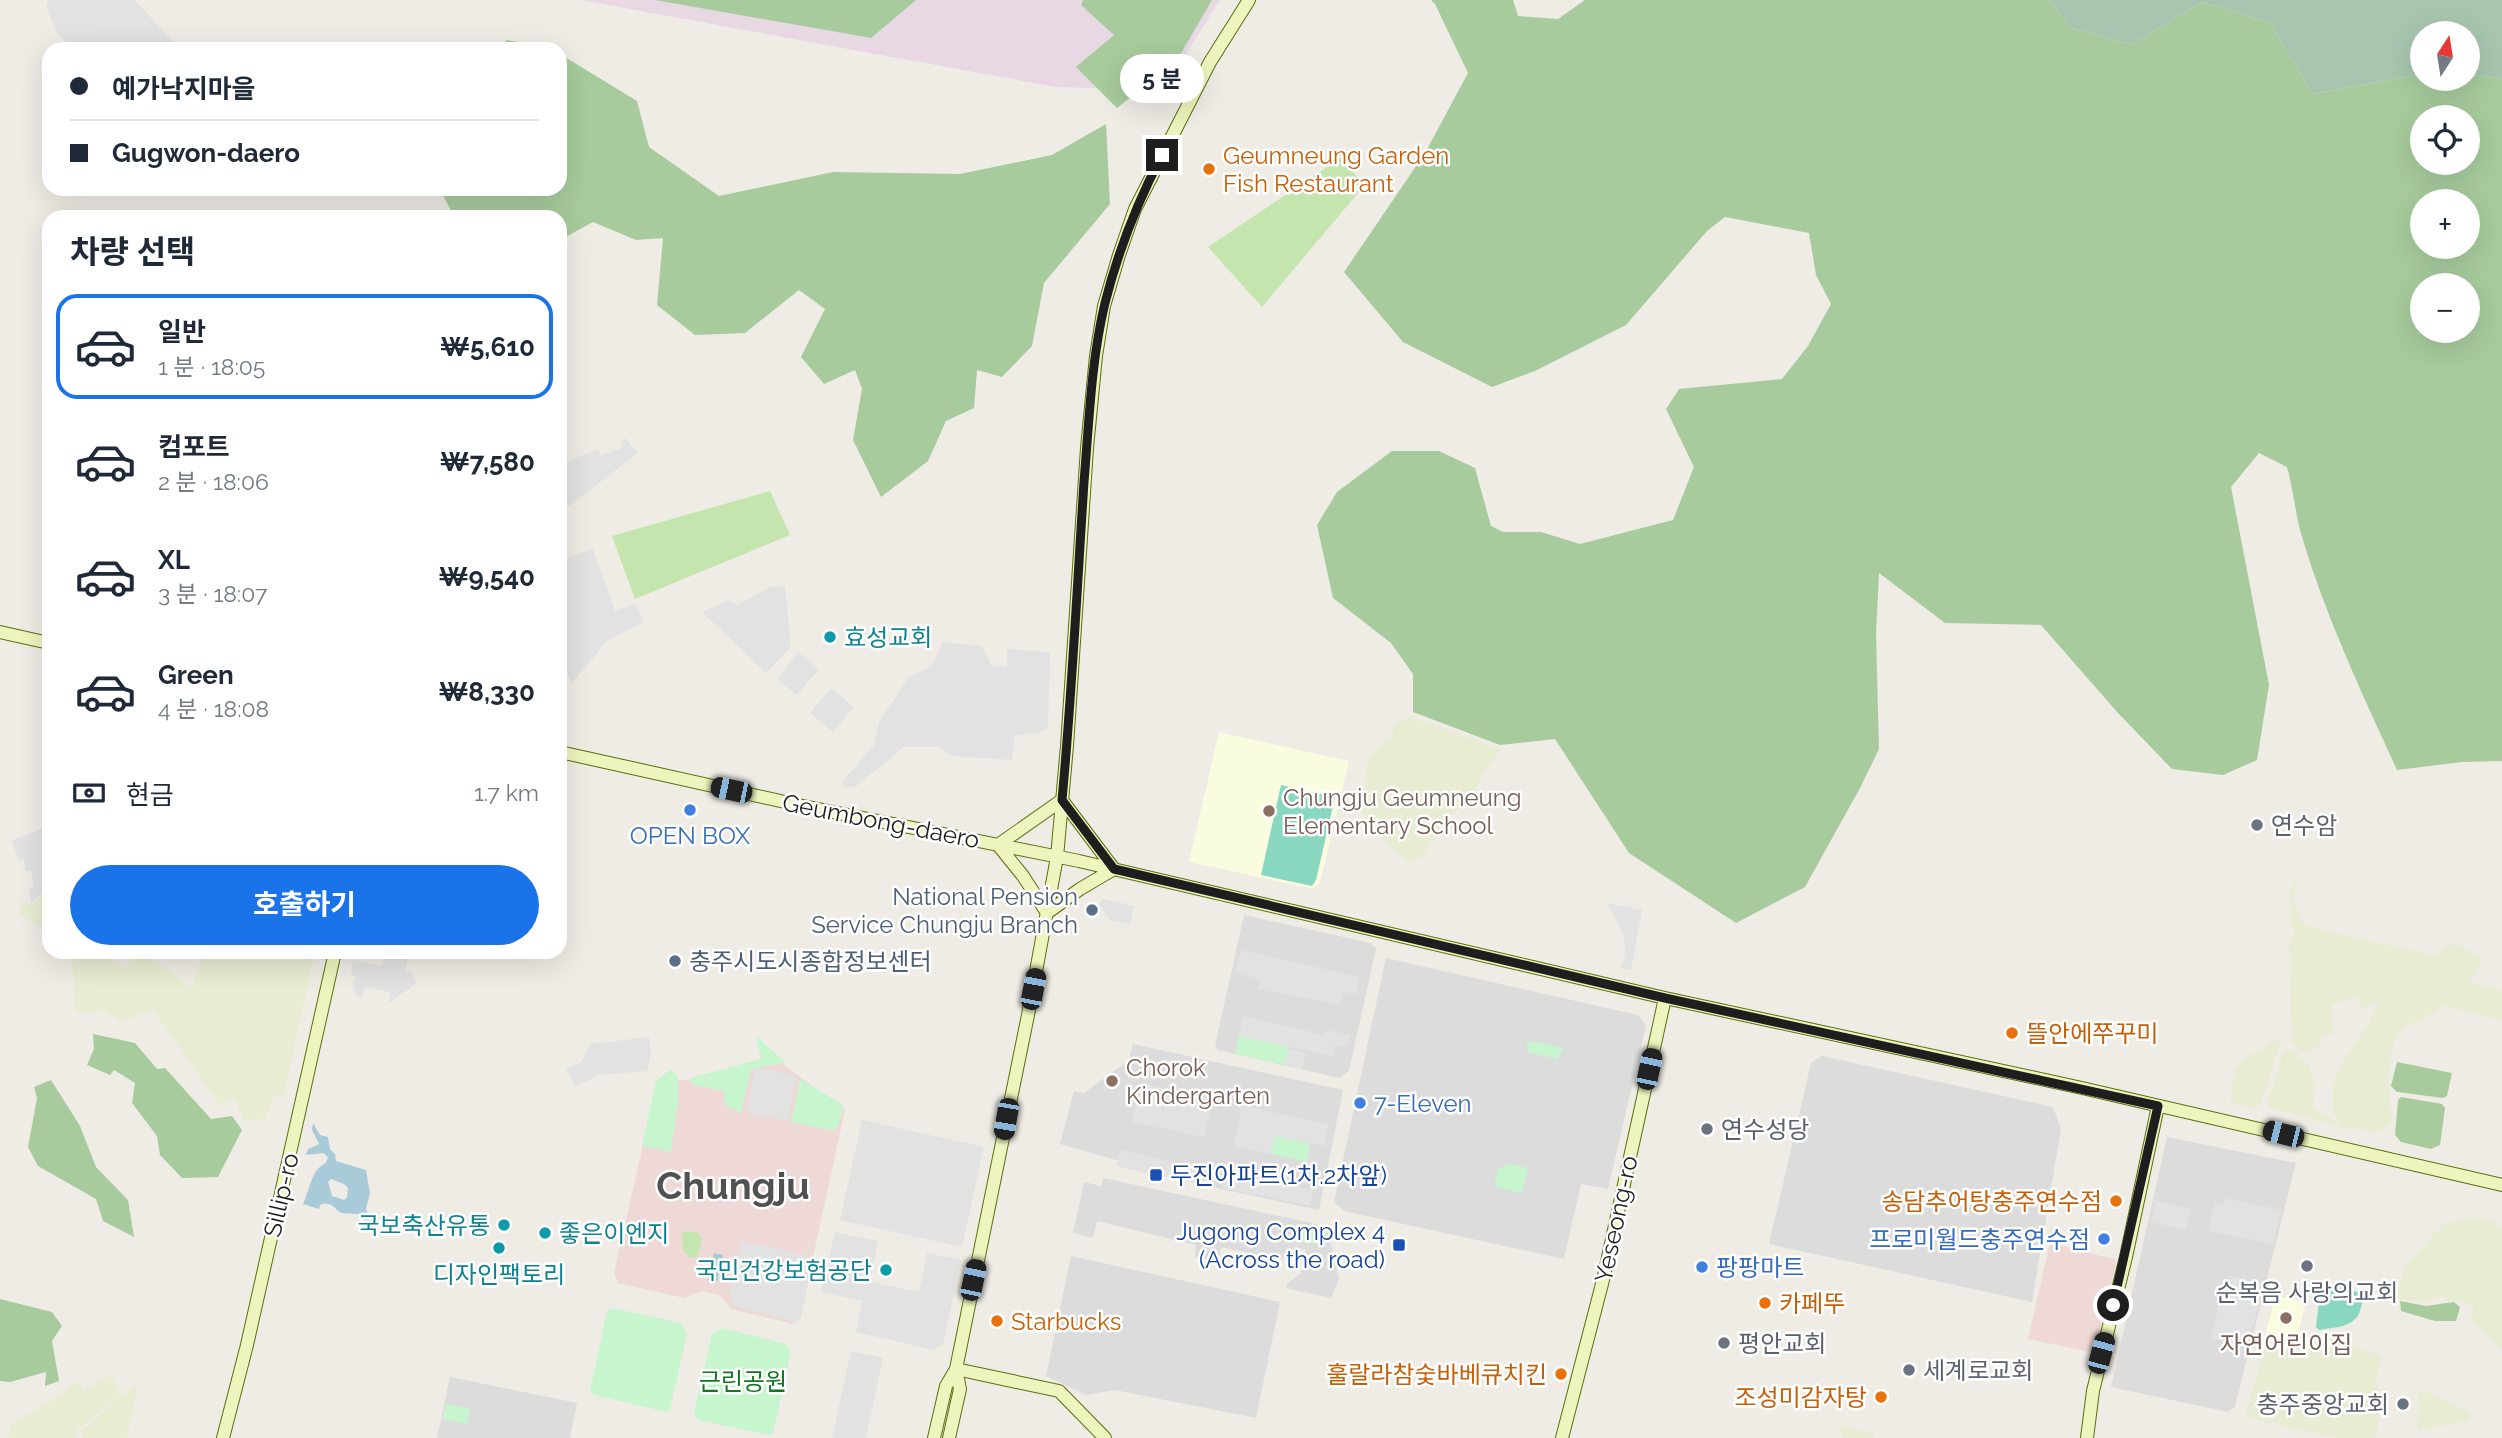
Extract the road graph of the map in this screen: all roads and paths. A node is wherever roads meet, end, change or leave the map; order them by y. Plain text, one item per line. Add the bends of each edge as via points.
1 (1248, 0) edge
2 (0, 632) edge
3 (42, 641) edge
4 (567, 754) edge
5 (1062, 800) junction
6 (998, 845) junction
7 (1057, 857) junction
8 (1114, 869) junction
9 (1047, 913) junction
10 (333, 959) edge
11 (1665, 998) junction
12 (2158, 1106) junction
13 (2502, 1185) edge
14 (956, 1369) junction
15 (223, 1438) edge
16 (934, 1438) edge
17 (949, 1438) edge
18 (1105, 1438) edge
19 (1562, 1438) edge
20 (2087, 1438) edge

1 - 5 street via 1210,62 1135,209 1104,306 1087,448
2 - 3 street
4 - 6 street, Geumbong-daero
5 - 6 street
5 - 7 street
5 - 8 street
6 - 7 street, Geumbong-daero
6 - 9 street
7 - 8 street, Geumbong-daero
7 - 9 street
8 - 9 street
8 - 11 street
9 - 14 street
10 - 15 street, Sillip-ro
11 - 12 street
11 - 19 street, Yeseong-ro via 1603,1280
12 - 13 street
12 - 20 street via 2092,1391
14 - 16 street via 946,1386
14 - 17 street via 960,1389
14 - 18 street via 1059,1391

